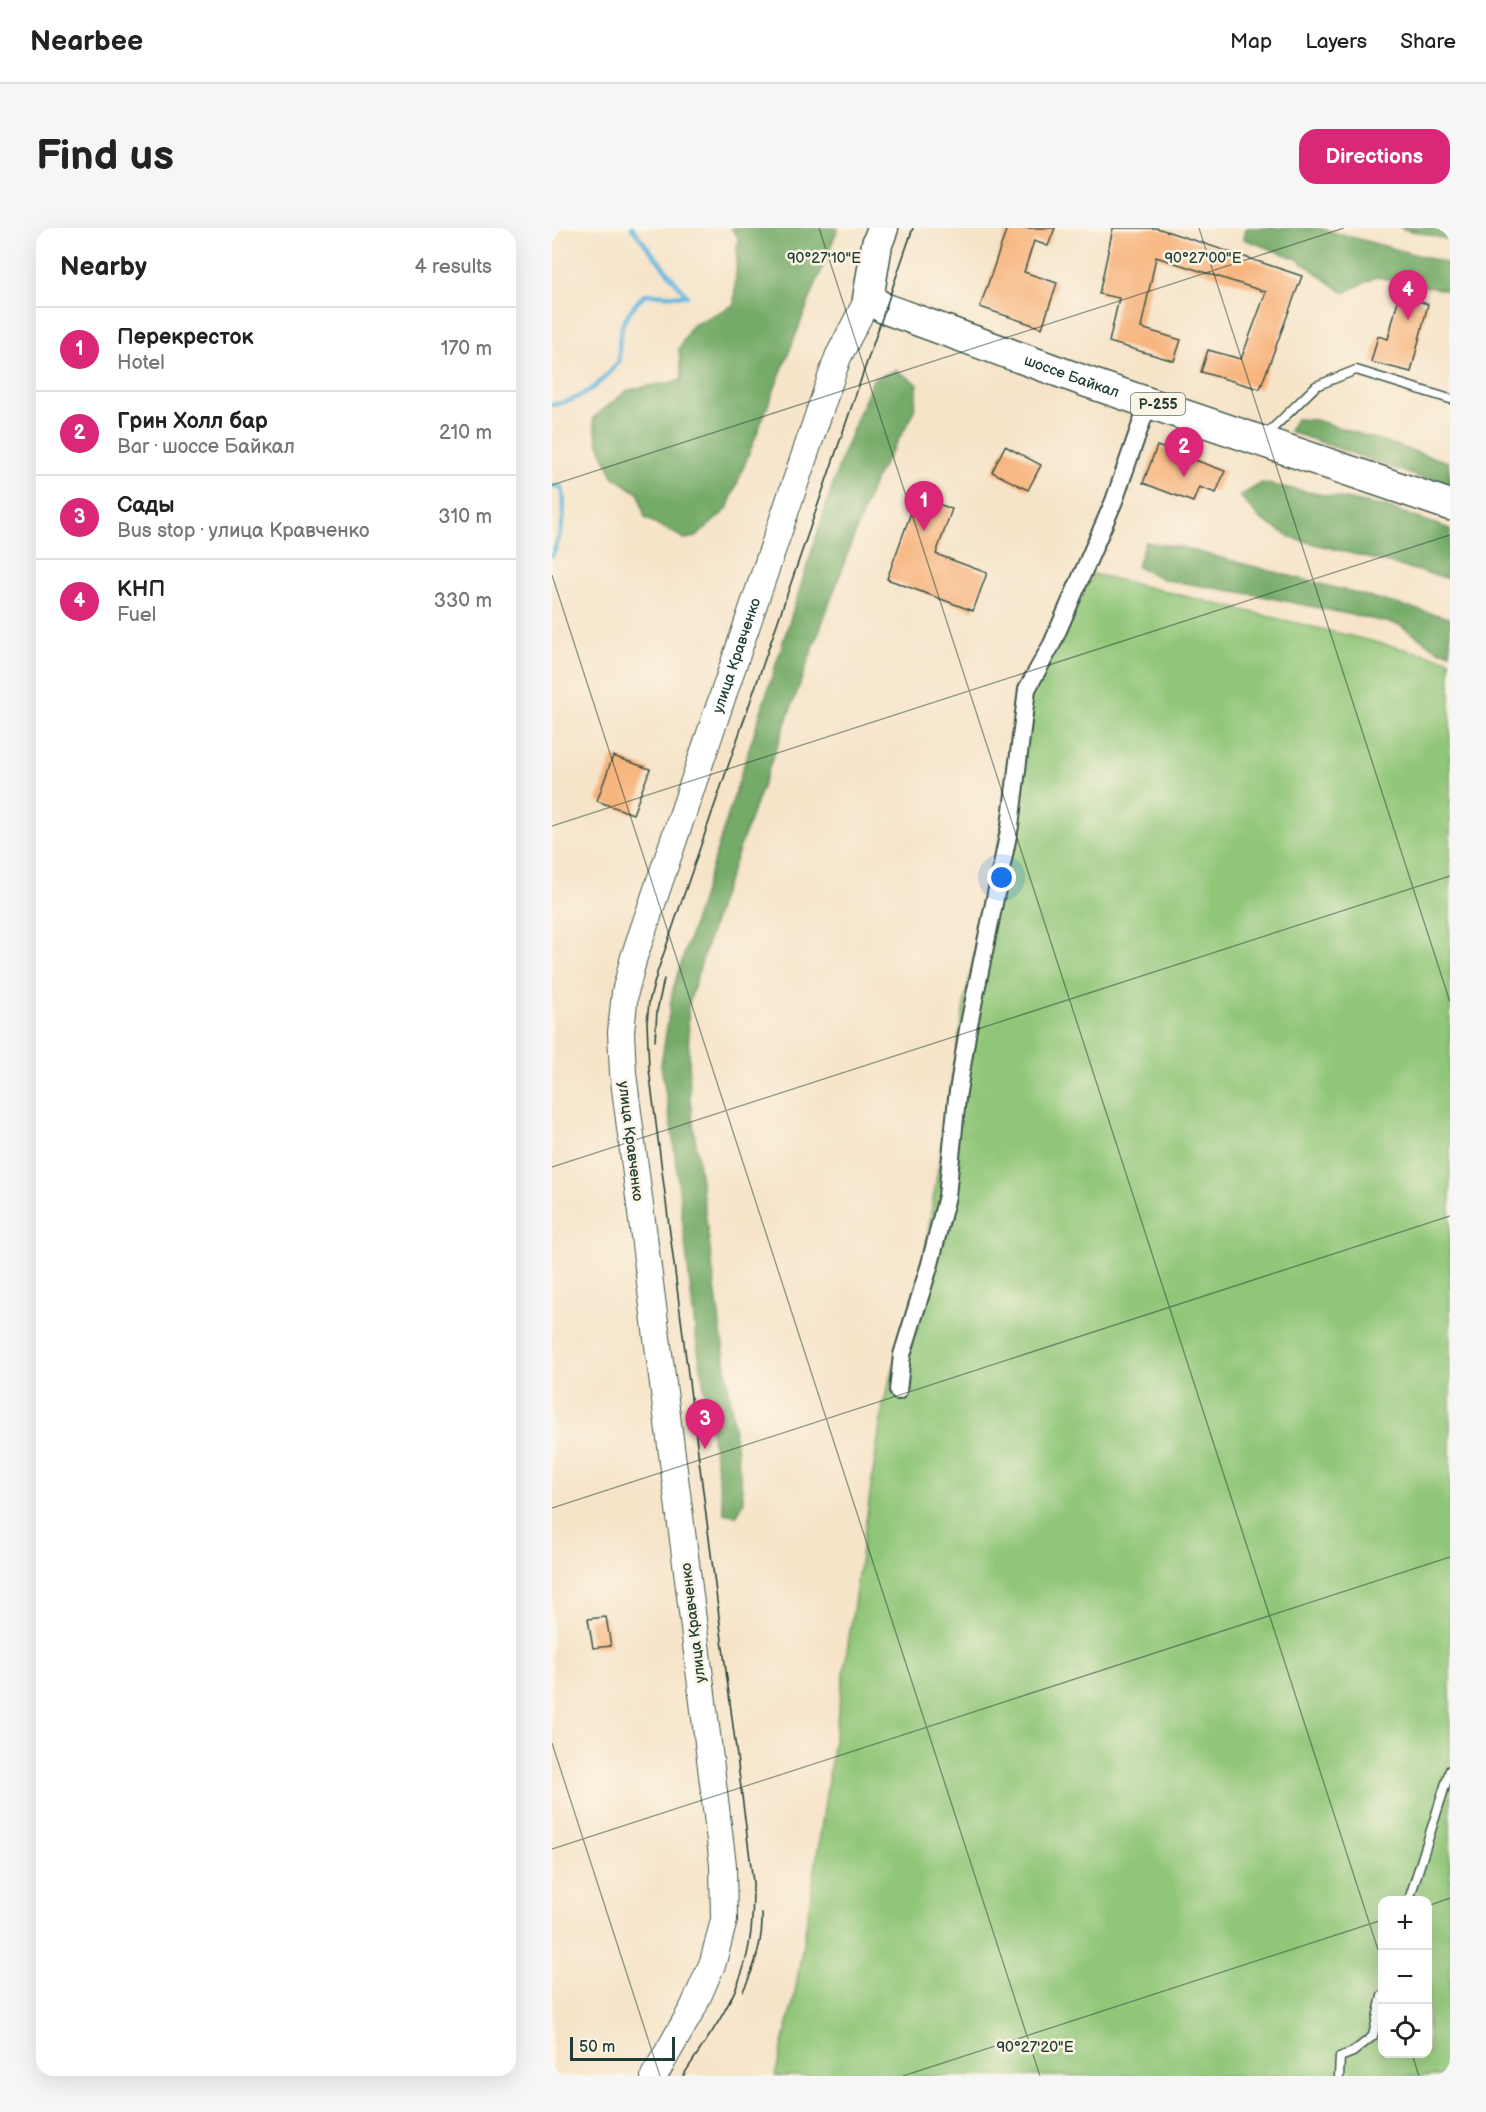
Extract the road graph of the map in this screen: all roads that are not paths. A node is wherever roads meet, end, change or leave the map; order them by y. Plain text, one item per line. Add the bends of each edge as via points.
1 (883, 228) edge
2 (868, 299) junction
3 (1450, 399) edge
4 (1149, 401) junction
5 (1262, 440) junction
6 (1450, 505) edge
7 (898, 1392) dead end
8 (1450, 1770) edge
9 (1410, 1896) edge
10 (1381, 2004) edge
11 (654, 2076) edge
12 (1339, 2076) edge

1 - 2 highway, улица Кравченко
2 - 4 highway, шоссе Байкал / Р-255 via 902,315
2 - 11 main road, улица Кравченко via 838,357 625,992 621,1032 623,1073 722,1854 724,1920 713,1962 693,2007
3 - 5 lane via 1356,370 1316,386
4 - 5 highway, шоссе Байкал / Р-255
4 - 7 street via 1114,501 1052,644 1027,689 1010,826 957,1098 947,1196 902,1355
5 - 6 highway, шоссе Байкал / Р-255
8 - 9 lane
10 - 12 lane via 1373,2036 1340,2057

